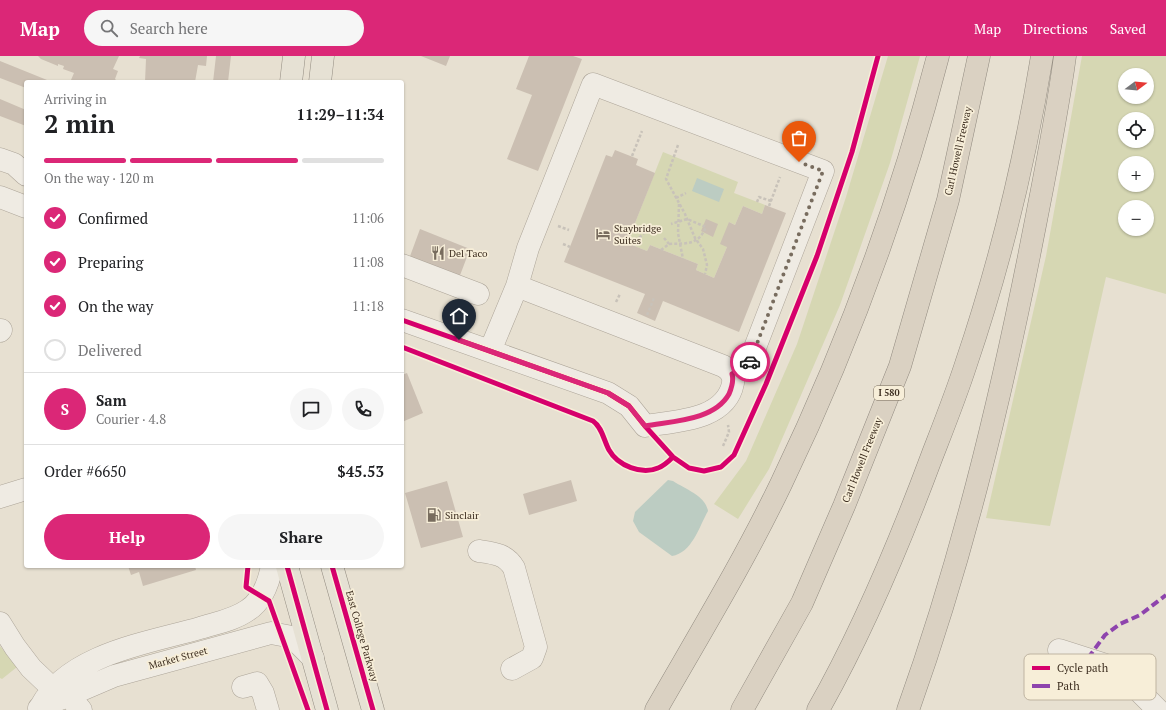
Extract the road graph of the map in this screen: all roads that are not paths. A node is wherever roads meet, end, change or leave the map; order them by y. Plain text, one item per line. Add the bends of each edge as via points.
1 (294, 56) edge
2 (323, 56) edge
3 (938, 56) edge
4 (979, 56) edge
5 (1042, 56) edge
6 (1065, 56) edge
7 (291, 80) edge
8 (320, 80) edge
9 (0, 197) edge
10 (24, 206) edge
11 (404, 266) edge
12 (517, 286) junction
13 (478, 294) dead end
14 (404, 321) edge
15 (490, 351) junction
16 (732, 374) junction
17 (24, 490) edge
18 (0, 497) edge
19 (478, 551) dead end
20 (271, 568) edge
21 (288, 568) edge
22 (333, 568) edge
23 (0, 623) edge
24 (1059, 650) dead end
25 (1073, 654) edge
26 (313, 658) junction
27 (512, 669) dead end
28 (243, 687) dead end
29 (67, 698) edge
30 (1148, 700) edge
31 (38, 709) edge
32 (268, 710) edge
33 (327, 710) edge
34 (373, 710) edge
35 (656, 710) edge
36 (742, 710) edge
37 (818, 710) edge
38 (908, 710) edge
39 (1158, 710) edge

1 - 7 main road
2 - 8 main road
3 - 35 highway via 881,244 827,384 766,514
4 - 36 highway, Carl Howell Freeway / I 580 via 948,200 900,366 802,603
5 - 37 highway via 1010,215 966,364 907,523 862,623
6 - 38 highway via 1057,111 1016,319 984,458 959,554
9 - 10 street
11 - 13 street
12 - 15 street
12 - 16 street via 723,366
12 - 16 street via 528,248 593,84 823,171 751,358 746,366
14 - 15 street
15 - 16 street via 608,393 629,406 645,426 711,412 727,397 733,383
17 - 18 street
19 - 27 street via 499,555 509,560 523,598 536,647 532,658
20 - 29 street, Market Street via 262,596 249,610 226,621 90,662 66,676
21 - 26 main road
22 - 34 main road, East College Parkway
23 - 29 street via 24,660
24 - 25 street
26 - 29 street, Market Street via 292,637 271,632 114,676
26 - 33 main road
28 - 32 street via 256,683 264,693
29 - 31 street, Market Street
30 - 39 street

